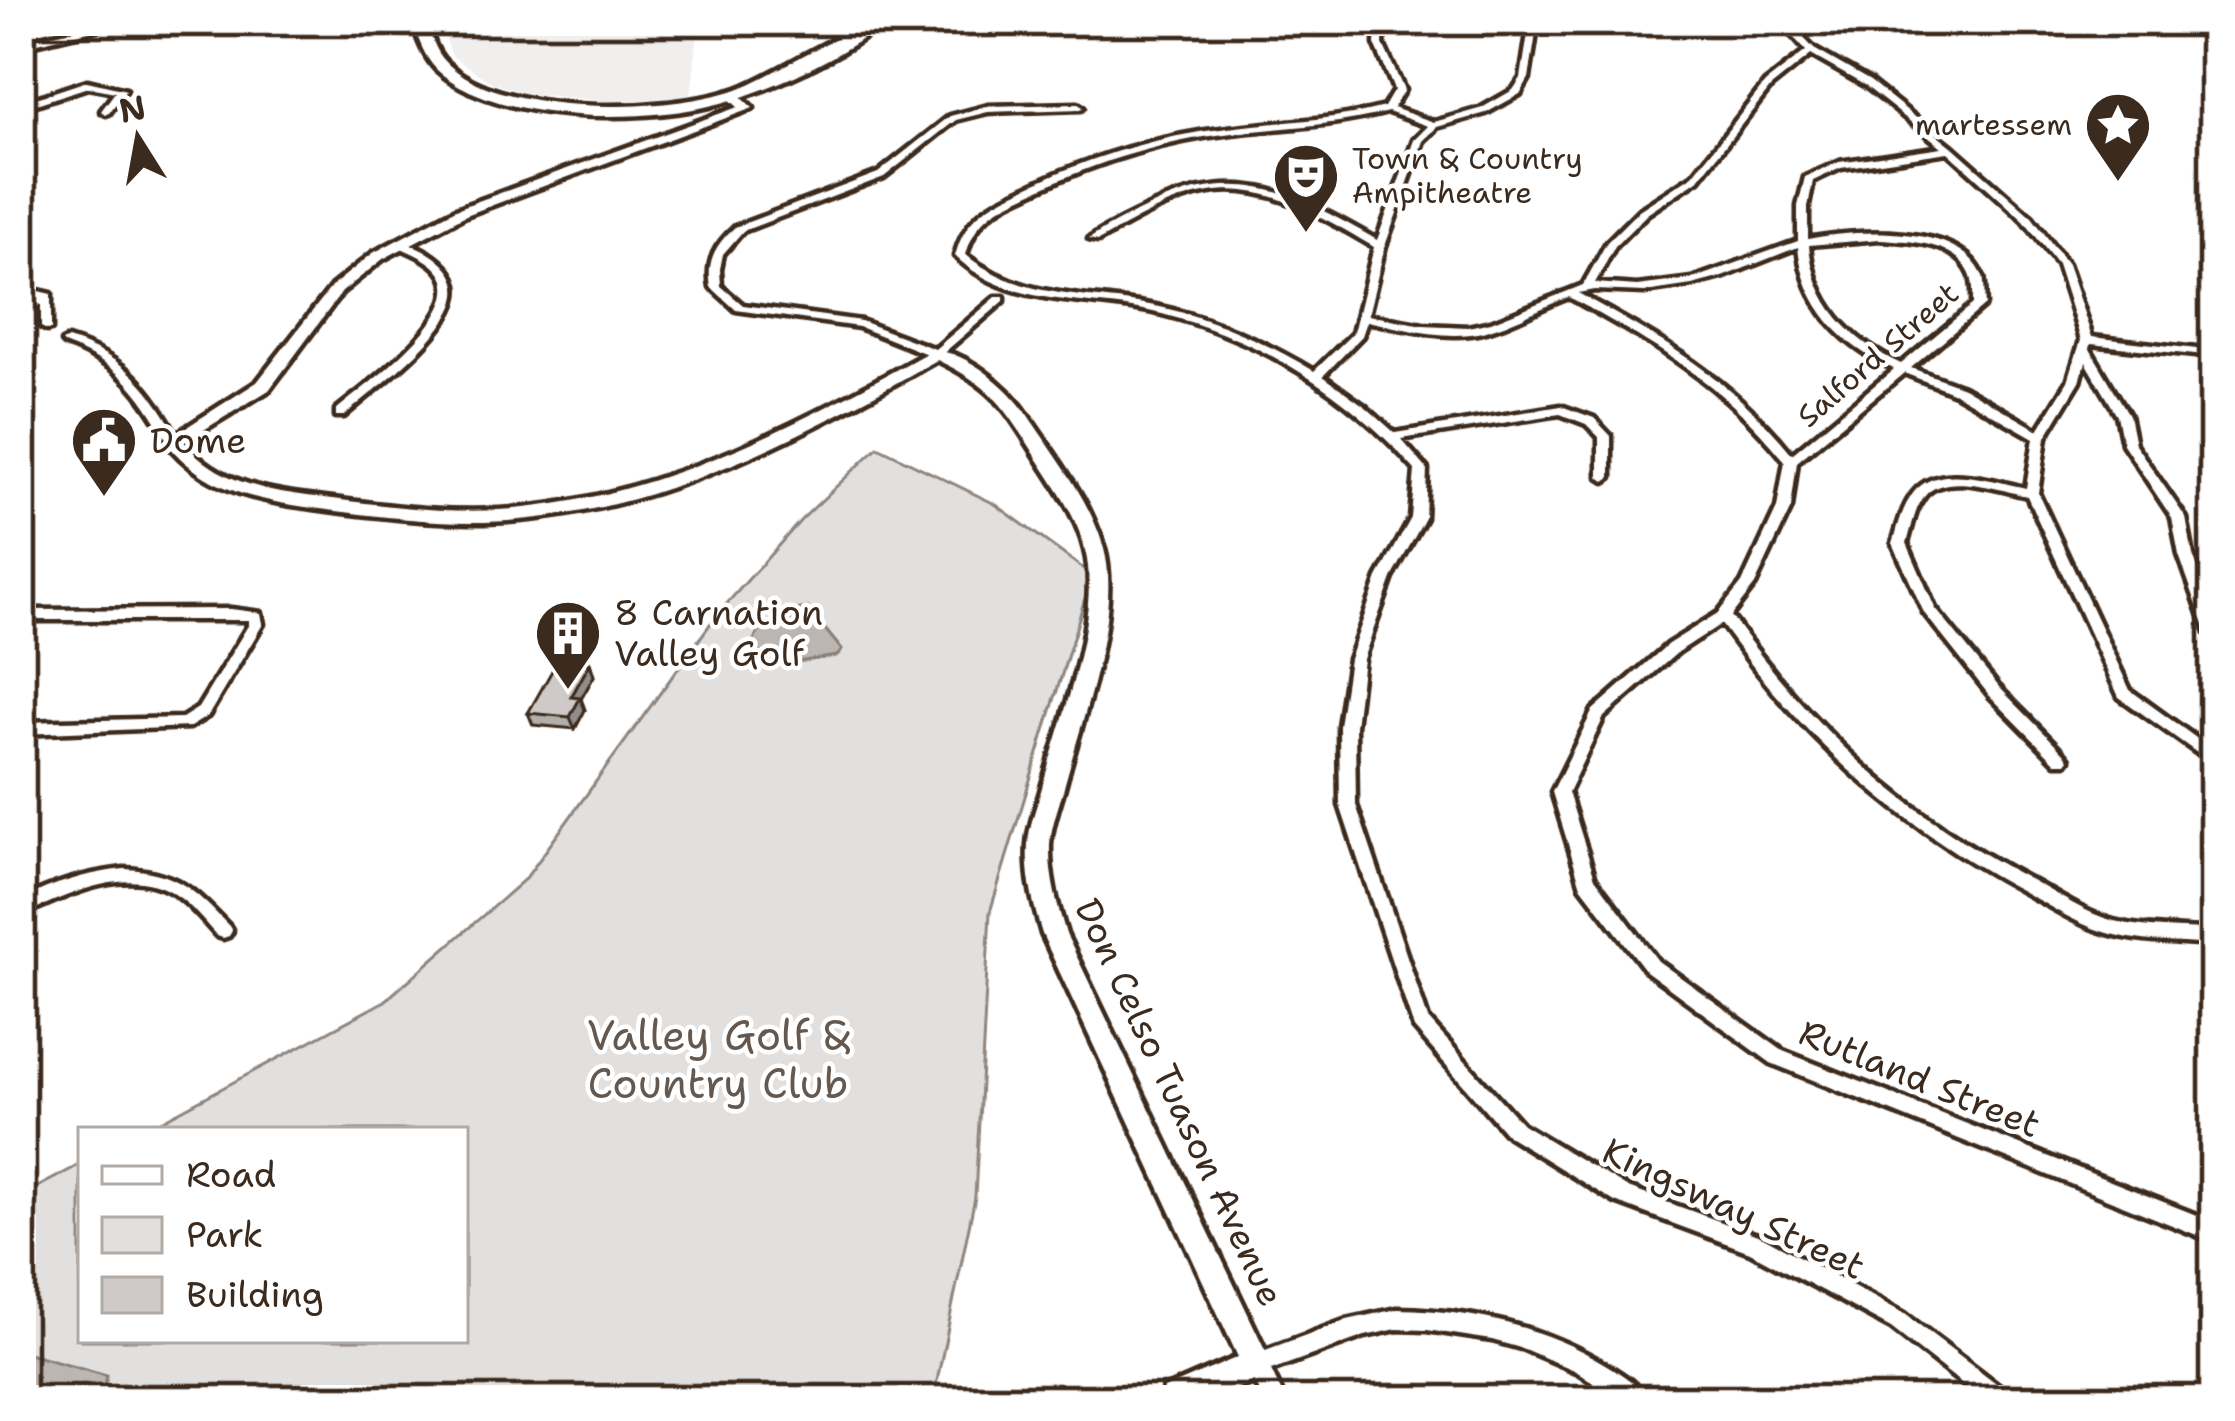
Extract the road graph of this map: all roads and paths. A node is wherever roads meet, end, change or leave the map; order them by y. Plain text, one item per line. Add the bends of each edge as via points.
1 (127, 21) edge
2 (419, 21) edge
3 (879, 21) edge
4 (1390, 21) edge
5 (1534, 21) edge
6 (1783, 21) edge
7 (21, 44) edge
8 (1811, 51) junction
9 (732, 95) junction
10 (21, 106) edge
11 (1078, 106) dead end
12 (1388, 109) junction
13 (106, 111) dead end
14 (1434, 125) junction
15 (1950, 149) junction
16 (1094, 239) dead end
17 (399, 243) junction
18 (1801, 244) junction
19 (1380, 246) junction
20 (1587, 286) junction
21 (21, 290) edge
22 (1570, 293) junction
23 (47, 296) junction
24 (1000, 299) dead end
25 (21, 312) edge
26 (1364, 317) junction
27 (47, 327) dead end
28 (68, 342) dead end
29 (2086, 344) junction
30 (936, 354) junction
31 (2214, 354) edge
32 (1900, 368) junction
33 (1314, 378) junction
34 (340, 412) dead end
35 (1396, 436) junction
36 (2040, 437) junction
37 (174, 441) junction
38 (1792, 461) junction
39 (1606, 477) dead end
40 (2032, 493) junction
41 (21, 616) edge
42 (1723, 616) junction
43 (2214, 633) edge
44 (21, 728) edge
45 (2060, 759) dead end
46 (2214, 759) edge
47 (21, 908) edge
48 (224, 931) dead end
49 (2214, 938) edge
50 (2214, 1232) edge
51 (1256, 1364) junction
52 (1175, 1400) edge
53 (1274, 1400) edge
54 (1636, 1400) edge
55 (2000, 1400) edge

1 - 7 street
2 - 9 main road via 445,69 512,99 608,109
3 - 9 main road
4 - 12 street via 1380,28 1379,44 1399,90
5 - 14 street via 1517,92
6 - 8 street
8 - 15 street via 1867,83
8 - 20 street via 1768,85 1696,177 1610,244
9 - 17 street via 747,108 478,205
10 - 13 street via 96,83 121,90
11 - 30 street via 953,118 881,175 766,215 721,245 716,287 740,308 861,324
12 - 14 street
12 - 33 street, Kingsway Street via 1126,147 985,212 965,231 959,256 983,278 1064,300 1191,318 1250,340
14 - 19 street via 1419,140
15 - 18 street via 1839,165 1808,178
15 - 29 street via 2028,219 2062,264
16 - 19 street via 1181,193 1240,187 1306,202
17 - 34 street via 438,266 451,297 432,329
17 - 37 street via 346,278 263,386
18 - 20 street, Salford Street via 1692,282
18 - 32 street via 1806,276 1839,328
18 - 32 street, Salford Street via 1918,238 1948,245 1977,270 1979,305
19 - 26 street
20 - 22 street, Salford Street
21 - 23 street
22 - 26 street, Salford Street via 1480,329 1431,330
22 - 38 street via 1717,380
23 - 25 street
23 - 27 street
24 - 30 street
26 - 33 street via 1358,334
28 - 37 street via 127,371
29 - 31 street
29 - 36 street
29 - 43 street via 2129,444 2179,518
30 - 37 street via 717,462 545,512 401,513 263,496 203,472
30 - 51 street, Don Celso Tuason Avenue via 975,371 1007,398 1096,545 1098,617 1040,838 1040,882 1054,934
32 - 36 street via 1956,388
32 - 38 street, Salford Street
33 - 35 street, Kingsway Street
35 - 39 street via 1561,410 1605,436
35 - 55 street, Kingsway Street via 1421,469 1418,518 1385,578 1356,659 1348,805 1420,1023 1515,1130 1622,1195 1756,1244 1898,1321
36 - 40 street
38 - 42 street, Rutland Street via 1769,548
40 - 45 street via 1928,484 1900,543 1929,610
40 - 46 street via 2124,693
41 - 44 street via 256,616 203,712 185,723
42 - 49 street via 1834,751 1882,796 1983,865 2106,926
42 - 50 street, Rutland Street via 1598,713 1560,791 1587,881 1652,967 1777,1057
47 - 48 street via 75,883 124,875 179,887
51 - 52 street, Don Celso Tuason Avenue
51 - 53 street
51 - 54 street via 1394,1319 1502,1328 1618,1383

